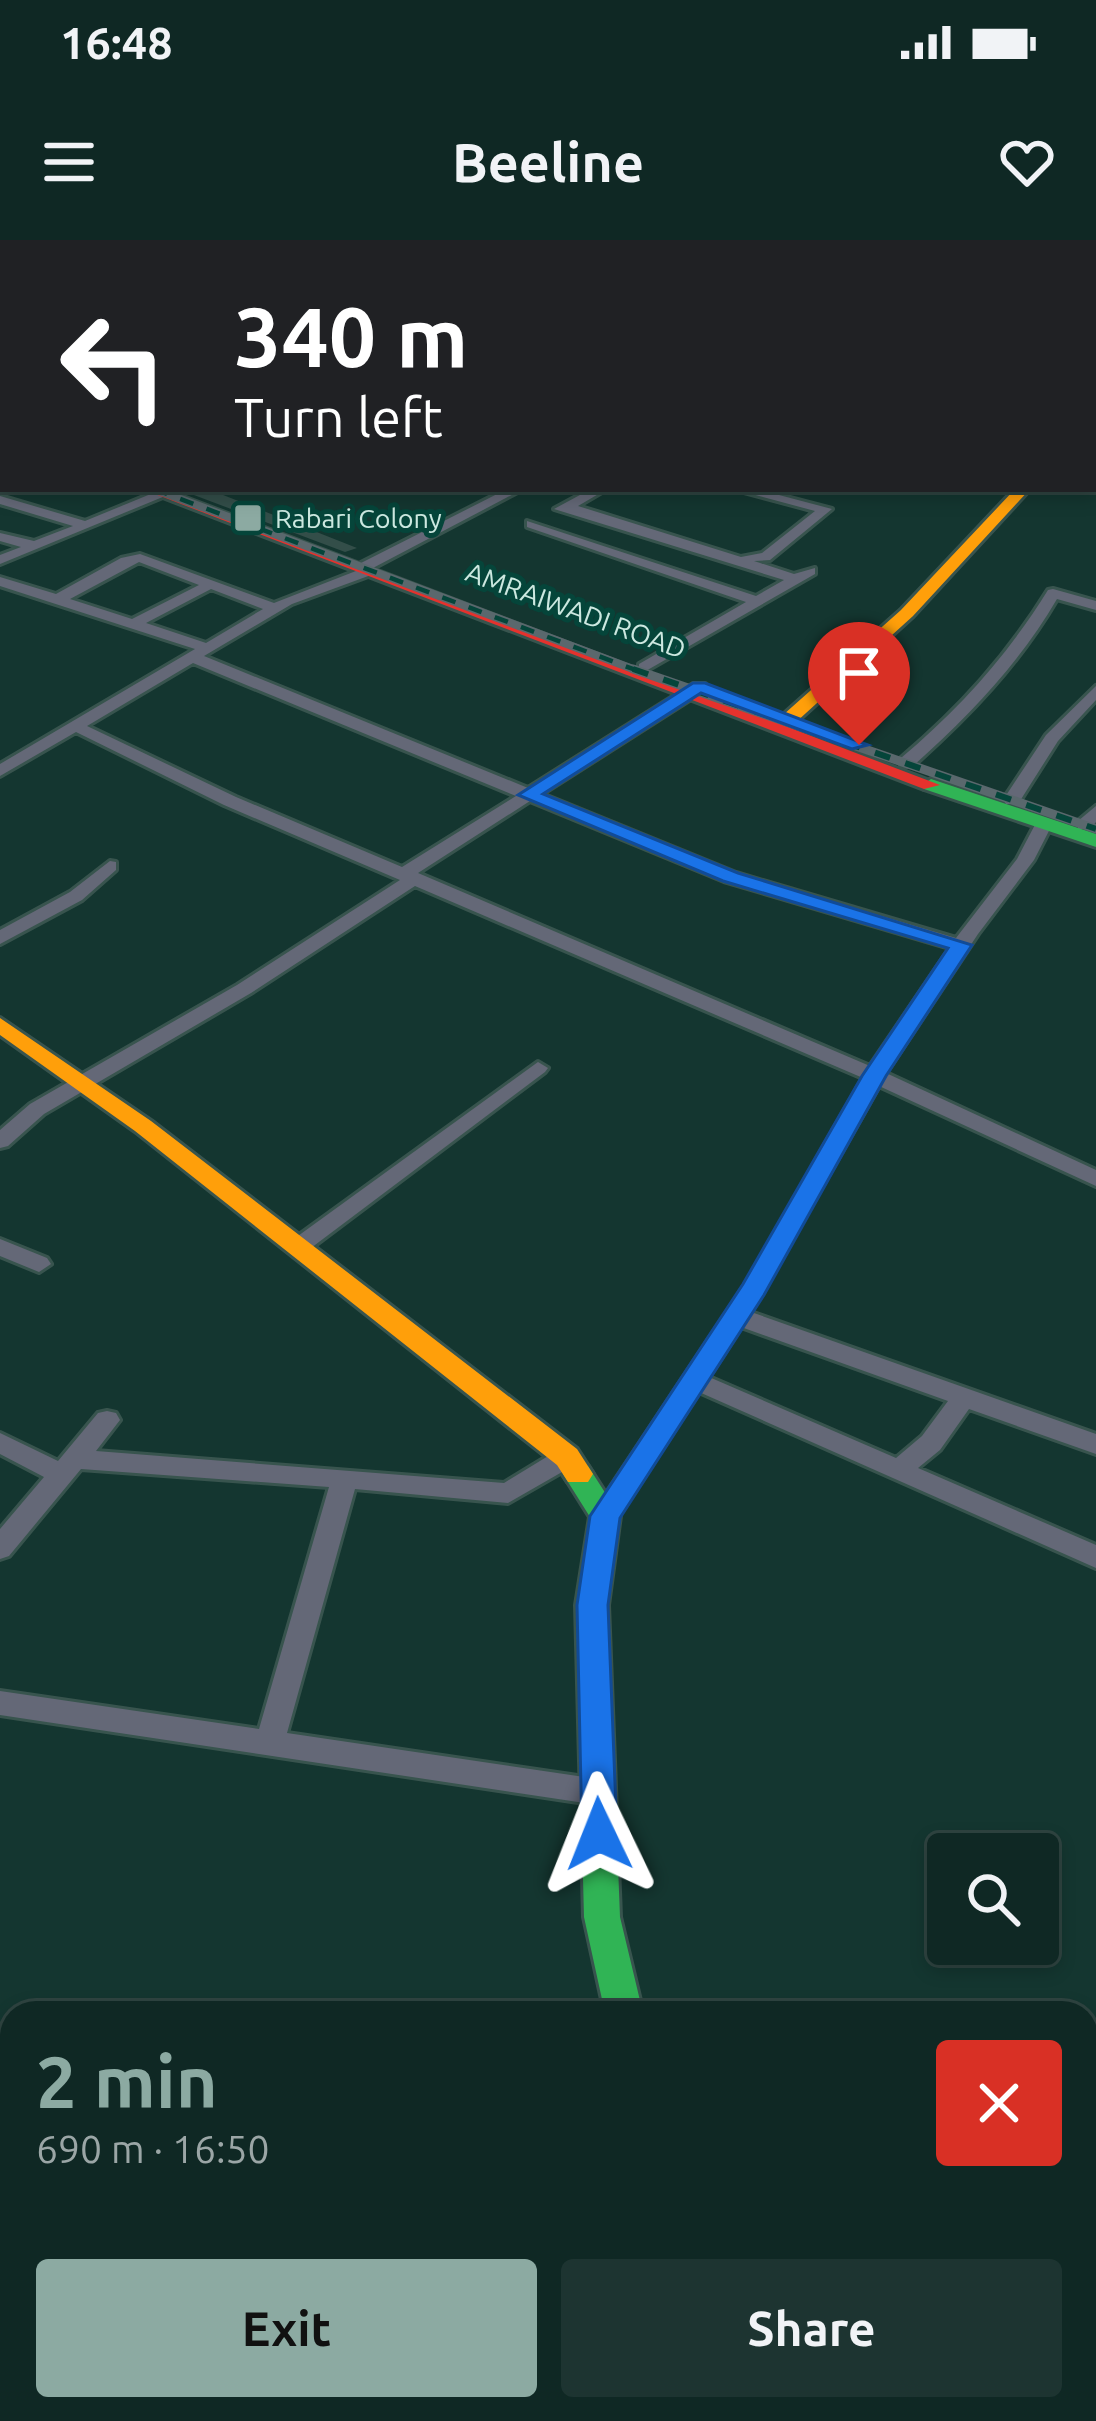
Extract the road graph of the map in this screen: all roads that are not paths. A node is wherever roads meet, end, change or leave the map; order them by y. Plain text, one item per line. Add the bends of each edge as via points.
1 (721, 240) edge
2 (756, 240) edge
3 (159, 492) edge
4 (164, 492) edge
5 (511, 492) edge
6 (595, 492) edge
7 (754, 492) edge
8 (830, 492) edge
9 (1020, 492) edge
10 (0, 500) edge
11 (566, 506) junction
12 (809, 506) junction
13 (84, 525) junction
14 (0, 537) edge
15 (35, 546) junction
16 (0, 560) edge
17 (741, 563) junction
18 (366, 569) junction
19 (0, 581) edge
20 (207, 586) junction
21 (57, 600) junction
22 (756, 601) junction
23 (1096, 606) edge
24 (274, 608) junction
25 (134, 624) junction
26 (200, 652) junction
27 (644, 667) junction
28 (692, 691) junction
29 (1096, 691) edge
30 (789, 719) junction
31 (75, 726) junction
32 (907, 762) junction
33 (0, 771) edge
34 (528, 795) junction
35 (1012, 800) junction
36 (1044, 823) junction
37 (1093, 827) edge
38 (110, 866) dead end
39 (410, 876) junction
40 (0, 938) edge
41 (961, 945) junction
42 (0, 1025) edge
43 (538, 1068) dead end
44 (874, 1076) junction
45 (81, 1082) junction
46 (0, 1141) edge
47 (1096, 1179) edge
48 (299, 1246) junction
49 (0, 1247) edge
50 (39, 1264) dead end
51 (736, 1316) junction
52 (694, 1380) junction
53 (964, 1397) junction
54 (106, 1420) dead end
55 (0, 1443) edge
56 (1096, 1444) edge
57 (567, 1457) junction
58 (68, 1467) junction
59 (897, 1471) junction
60 (345, 1478) junction
61 (605, 1516) junction
62 (0, 1548) edge
63 (1096, 1557) edge
64 (0, 1703) edge
65 (270, 1743) junction
66 (598, 1792) junction
67 (621, 2001) edge

1 - 2 street
3 - 13 street
4 - 18 main road, AMRAIWADI ROAD
5 - 18 street
6 - 11 street
7 - 12 street
8 - 12 street
9 - 30 main road via 907,613
10 - 13 street
11 - 17 street
11 - 22 street via 532,524
12 - 17 street via 825,509 765,557
13 - 15 street
14 - 15 street
15 - 16 street
17 - 22 street via 802,575
18 - 24 street
18 - 27 main road, AMRAIWADI ROAD
18 - 28 main road
19 - 21 street
20 - 21 street via 133,558
20 - 24 street
20 - 25 street
21 - 25 street
22 - 27 street
23 - 32 street via 1053,593 1027,641
24 - 26 street
25 - 26 street
26 - 31 street
26 - 34 street
27 - 28 main road, AMRAIWADI ROAD
28 - 30 main road, AMRAIWADI ROAD
28 - 34 street
28 - 36 main road
29 - 35 street via 1052,738
30 - 32 main road, AMRAIWADI ROAD
31 - 33 street
31 - 39 street
32 - 35 main road, AMRAIWADI ROAD
34 - 39 street
34 - 41 street via 730,877
35 - 37 main road, AMRAIWADI ROAD
36 - 37 main road
36 - 41 street
38 - 40 street via 76,896
39 - 44 street
39 - 45 street via 244,989
41 - 44 street
42 - 45 main road
43 - 48 street
44 - 47 street
44 - 51 street
45 - 46 street
45 - 48 main road
48 - 57 main road
49 - 50 street
51 - 52 street
51 - 53 street
52 - 59 street
52 - 61 street
53 - 56 street
53 - 59 street via 932,1443
54 - 58 street
55 - 58 street
57 - 60 street via 508,1493
57 - 61 main road
58 - 60 street
58 - 62 street
59 - 63 street
60 - 65 street
61 - 66 main road via 592,1605
64 - 65 street
65 - 66 street
66 - 67 main road via 602,1917

